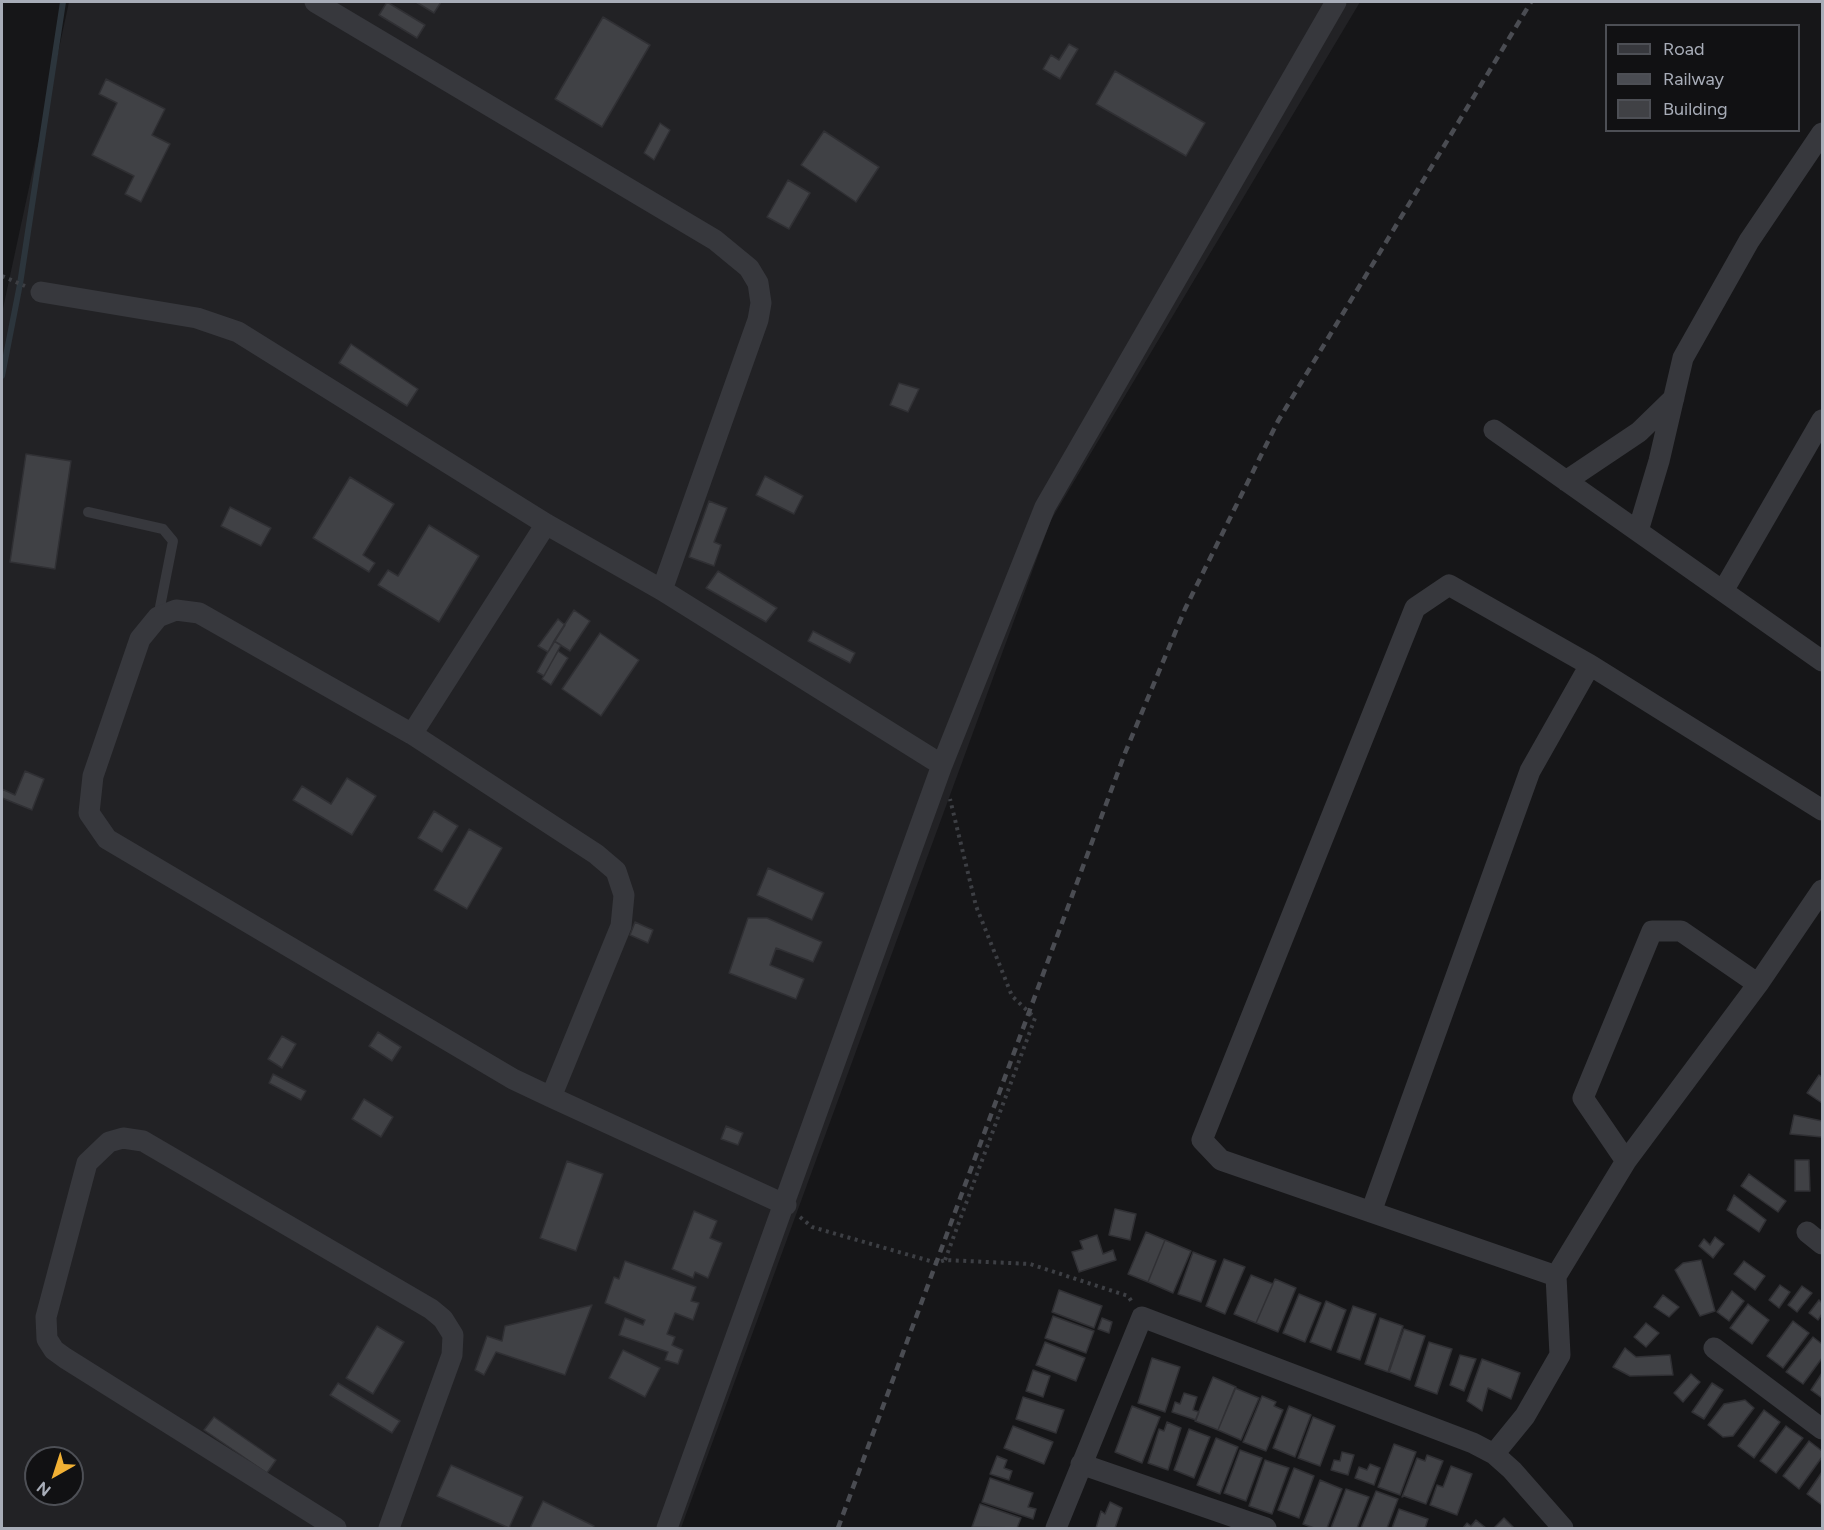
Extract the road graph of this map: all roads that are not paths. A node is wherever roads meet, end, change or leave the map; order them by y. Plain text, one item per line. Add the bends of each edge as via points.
1 (315, 2) edge
2 (1336, 2) edge
3 (1822, 133) edge
4 (40, 292) road end
5 (1674, 398) junction
6 (1822, 420) edge
7 (1494, 430) dead end
8 (1566, 481) junction
9 (87, 512) dead end
10 (546, 524) junction
11 (1638, 531) junction
12 (662, 590) junction
13 (1723, 591) junction
14 (158, 617) junction
15 (1822, 661) edge
16 (1590, 665) junction
17 (412, 734) junction
18 (942, 765) junction
19 (1822, 810) edge
20 (1822, 890) edge
21 (1758, 984) junction
22 (551, 1097) junction
23 (1626, 1161) junction
24 (786, 1205) junction
25 (1371, 1212) junction
26 (1556, 1276) junction
27 (1714, 1348) dead end
28 (1822, 1429) edge
29 (1494, 1455) junction
30 (1081, 1464) junction
31 (336, 1528) edge
32 (389, 1528) edge
33 (667, 1528) edge
34 (1056, 1528) edge
35 (1266, 1528) edge
36 (1563, 1528) edge

1 - 12 street via 715,240 749,268 758,283 758,320
2 - 18 street via 1045,507
3 - 5 street via 1749,241 1683,358
4 - 10 street via 197,318 238,332
5 - 8 street via 1639,432
5 - 11 street
6 - 13 street
7 - 8 street
8 - 11 street
9 - 14 lane via 163,529 173,542
10 - 12 street
10 - 17 street
11 - 13 street
12 - 18 street
13 - 15 street
14 - 17 street via 176,610 199,613
14 - 22 street via 140,639 93,776 89,813 107,839 513,1079
16 - 19 street
16 - 25 street via 1530,771
16 - 25 street via 1449,585 1415,608 1202,1140 1221,1160
17 - 22 street via 616,871 624,895 621,926
18 - 24 street
20 - 21 street
21 - 23 street
21 - 23 street via 1681,931 1652,931 1583,1098
22 - 24 street
23 - 26 street
24 - 33 street
25 - 26 street
26 - 29 street via 1560,1355 1525,1416
27 - 28 street
29 - 30 street via 1473,1443 1142,1317
29 - 36 street
30 - 34 street
30 - 35 street
31 - 32 street via 65,1358 47,1339 46,1317 87,1163 109,1142 123,1138 143,1141 443,1319 453,1335 453,1355

